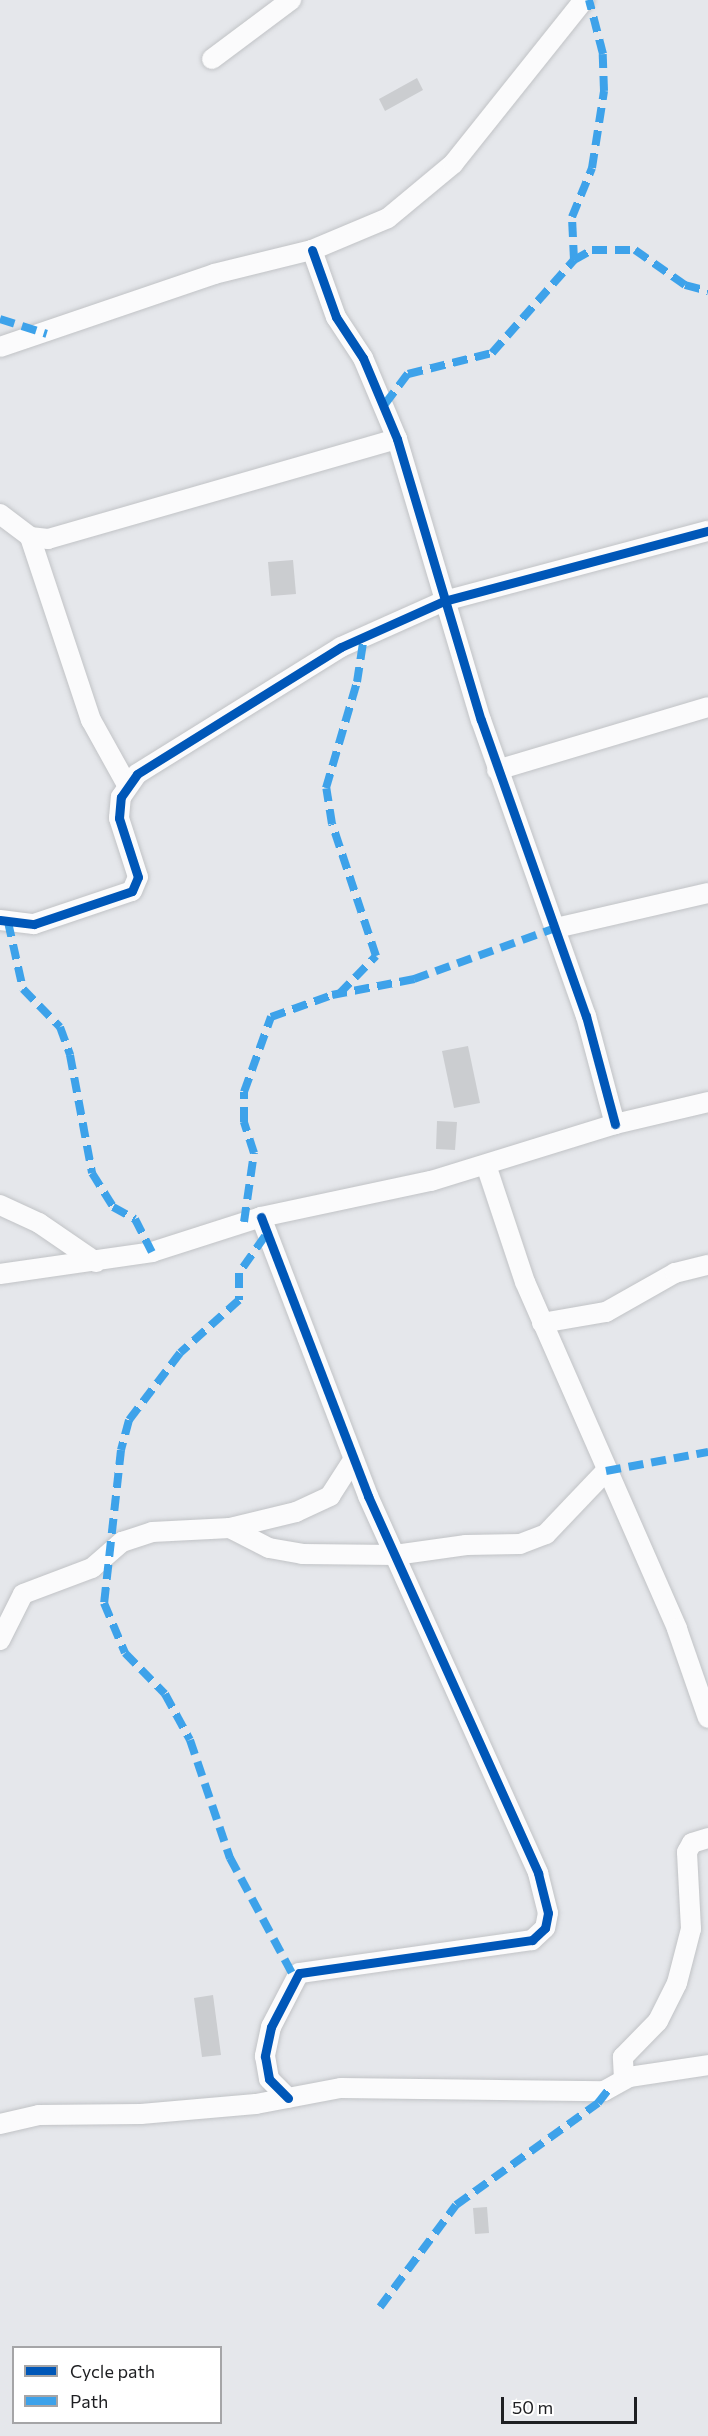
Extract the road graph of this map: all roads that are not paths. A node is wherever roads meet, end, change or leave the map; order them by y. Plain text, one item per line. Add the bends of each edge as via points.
1 (291, 0) edge
2 (584, 0) edge
3 (212, 59) dead end
4 (312, 250) junction
5 (0, 347) edge
6 (397, 439) junction
7 (0, 513) edge
8 (708, 531) edge
9 (30, 537) junction
10 (444, 601) junction
11 (708, 707) edge
12 (497, 770) junction
13 (127, 785) junction
14 (708, 893) edge
15 (0, 920) edge
16 (556, 928) junction
17 (708, 1102) edge
18 (615, 1124) junction
19 (486, 1165) junction
20 (0, 1205) edge
21 (261, 1217) junction
22 (96, 1262) junction
23 (708, 1265) edge
24 (0, 1274) edge
25 (542, 1323) junction
26 (353, 1460) junction
27 (606, 1471) junction
28 (230, 1528) junction
29 (395, 1555) junction
30 (0, 1640) edge
31 (708, 1718) edge
32 (708, 1838) edge
33 (708, 2065) edge
34 (624, 2079) junction
35 (288, 2098) junction
36 (0, 2124) edge

1 - 3 street
2 - 4 street via 453,164 388,218
4 - 5 street via 214,274
4 - 6 street via 336,317 363,358
6 - 9 street via 114,524 48,539
6 - 10 street
7 - 9 street
8 - 10 street
9 - 13 street via 91,720
10 - 12 street
10 - 13 street via 341,647 148,766
11 - 12 street
12 - 16 street
13 - 15 street via 118,818 137,886 100,905 34,924
14 - 16 street
16 - 18 street
17 - 18 street
18 - 19 street
19 - 21 street
19 - 25 street via 504,1227
20 - 22 street via 39,1223
21 - 22 street via 152,1252
21 - 26 street
22 - 24 street
23 - 25 street via 675,1273 606,1312
25 - 27 street
26 - 28 street via 330,1496 296,1512
26 - 29 street
27 - 29 street via 561,1521 534,1541
27 - 31 street via 677,1629
28 - 29 street via 285,1552
28 - 30 street via 135,1535 92,1569 23,1594
29 - 35 street via 538,1873 548,1913 545,1928 532,1940 299,1973 271,2027 265,2056 269,2079
32 - 34 street via 692,1843 687,1852 691,1929 673,1994 658,2021 623,2057
33 - 34 street
34 - 35 street via 604,2091 365,2087
35 - 36 street via 141,2114 39,2115

